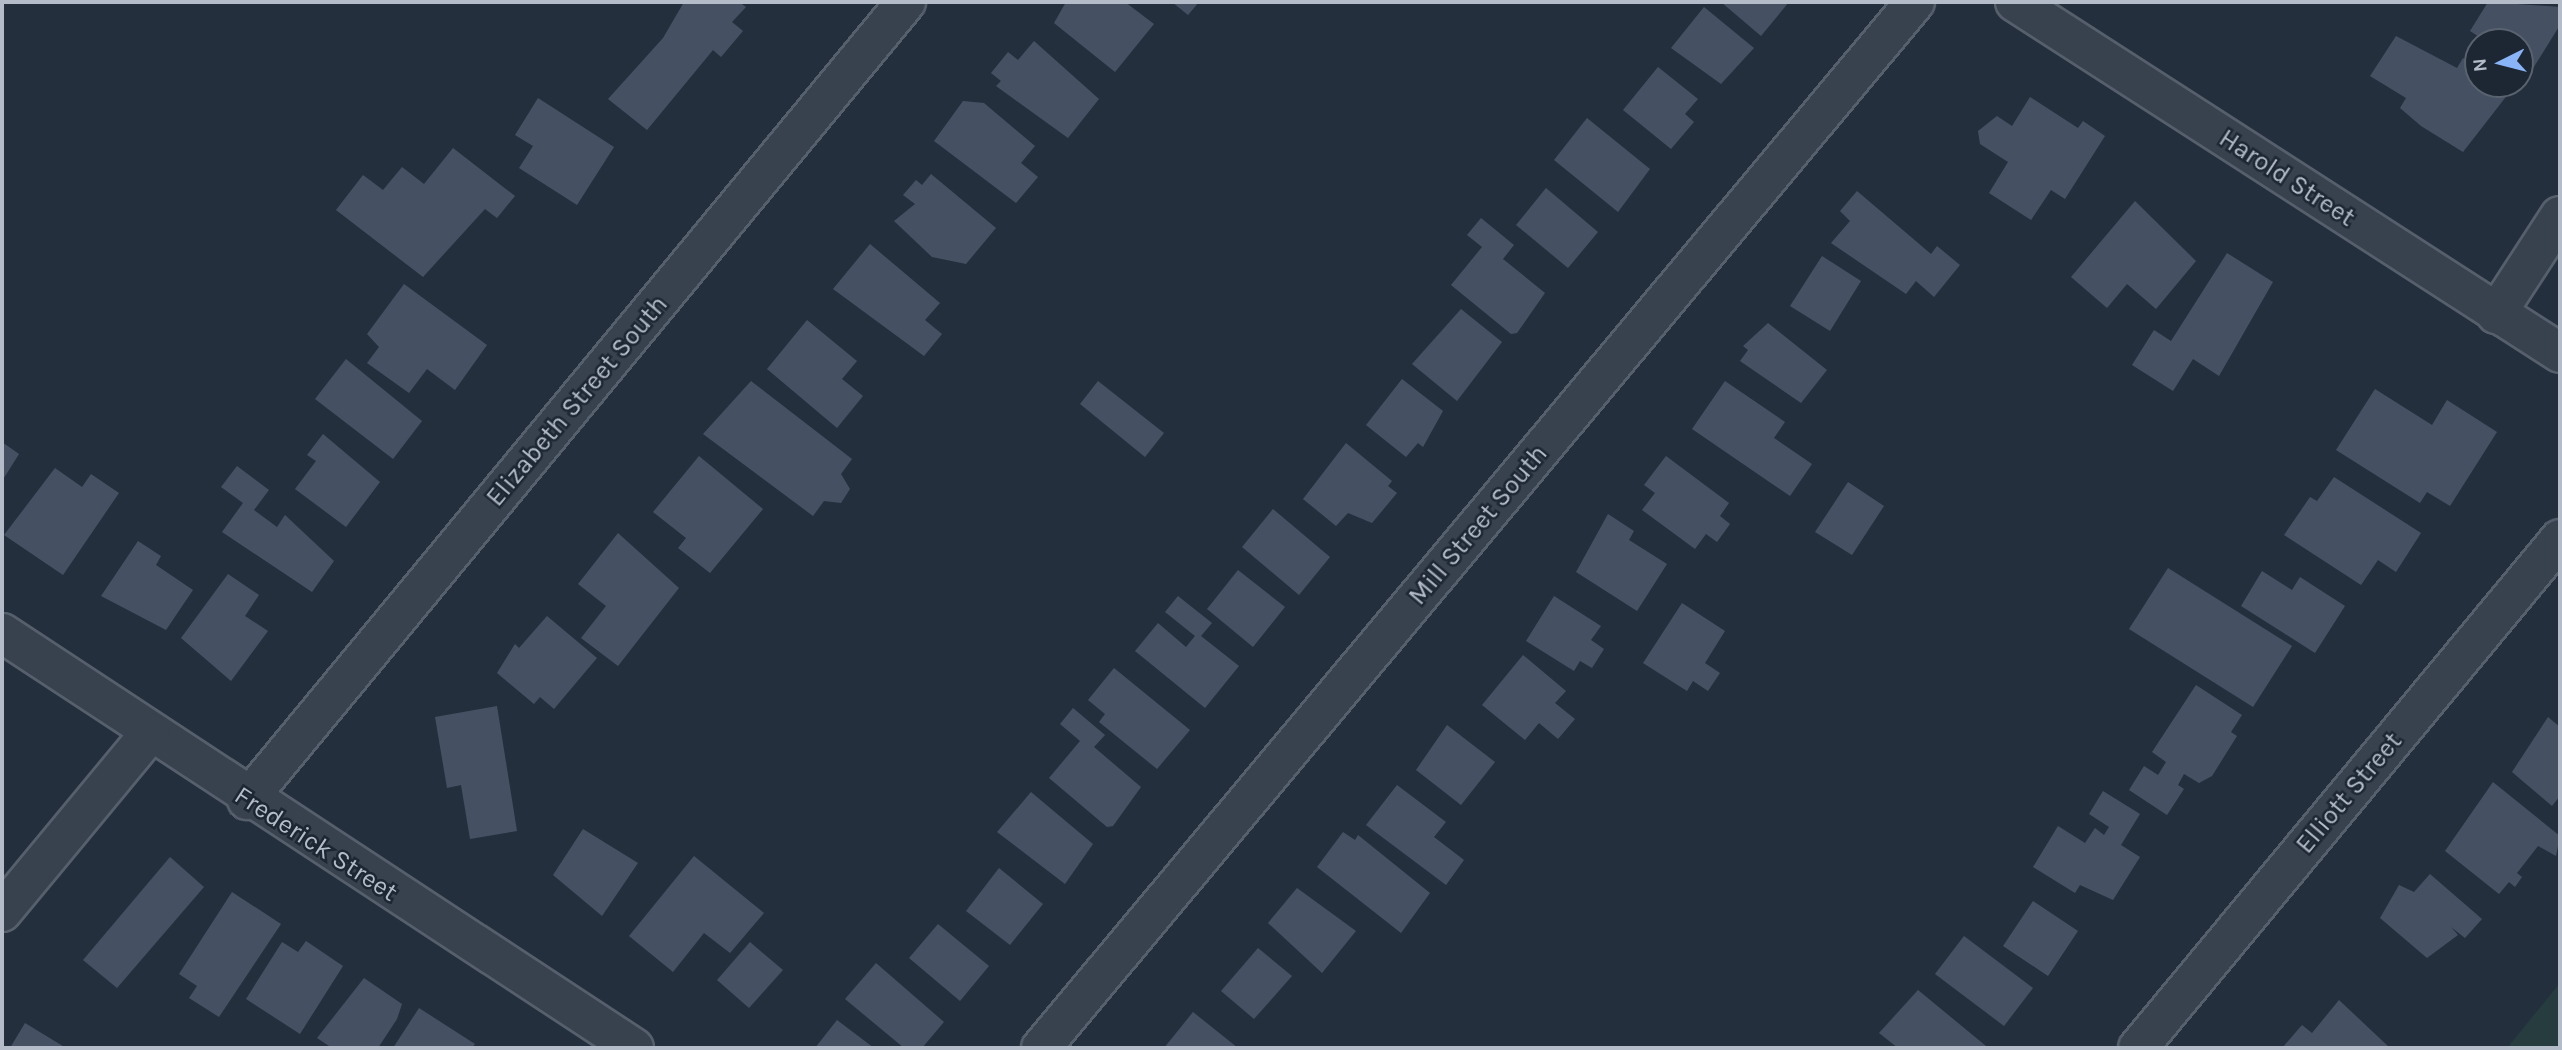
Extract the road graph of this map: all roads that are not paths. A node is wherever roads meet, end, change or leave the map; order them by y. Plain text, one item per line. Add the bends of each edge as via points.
1 (906, 2) edge
2 (1915, 2) edge
3 (2015, 2) edge
4 (2560, 216) edge
5 (2496, 314) junction
6 (2560, 353) edge
7 (2560, 539) edge
8 (2, 633) edge
9 (150, 733) junction
10 (247, 800) junction
11 (2, 912) edge
12 (635, 1048) edge
13 (1041, 1048) edge
14 (2138, 1048) edge

1 - 10 street, Elizabeth Street South
2 - 13 street, Mill Street South
3 - 5 street, Harold Street
4 - 5 street
5 - 6 street, Harold Street
7 - 14 street, Elliott Street
8 - 9 street, Frederick Street
9 - 10 street, Frederick Street
9 - 11 street
10 - 12 street, Frederick Street

